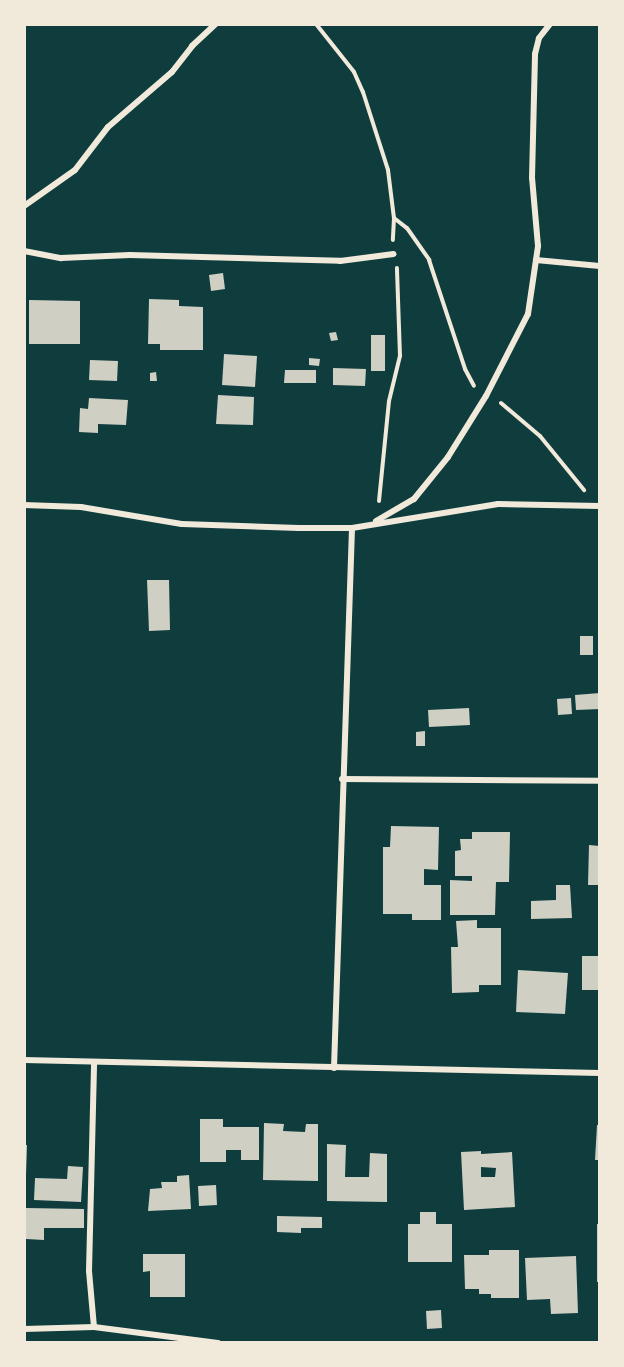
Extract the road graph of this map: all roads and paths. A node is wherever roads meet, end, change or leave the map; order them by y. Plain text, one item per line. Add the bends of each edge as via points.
1 (216, 24) edge
2 (316, 24) edge
3 (550, 24) edge
4 (24, 206) edge
5 (394, 218) junction
6 (24, 251) edge
7 (394, 254) junction
8 (536, 260) junction
9 (600, 266) edge
10 (486, 396) junction
11 (589, 494) dead end
12 (24, 505) edge
13 (600, 506) edge
14 (375, 522) junction
15 (352, 528) junction
16 (342, 779) junction
17 (600, 781) edge
18 (24, 1060) edge
19 (94, 1064) junction
20 (334, 1068) junction
21 (600, 1073) edge
22 (94, 1327) junction
23 (24, 1329) edge
24 (218, 1343) edge

1 - 4 street via 172,72 108,128 75,170
2 - 5 path via 354,72 363,92 388,170
3 - 8 street via 539,38 535,54 532,178
5 - 7 path
5 - 10 path via 407,228 429,260 465,369
6 - 7 street via 61,258 130,255 340,261
7 - 14 path via 401,311 400,356 389,401
8 - 9 street
8 - 10 street via 528,314
10 - 11 path via 525,421
10 - 14 street via 426,486 414,499
12 - 15 street via 81,507 182,524
13 - 14 street via 498,504
14 - 15 street
15 - 16 street
16 - 17 street
16 - 20 street
18 - 19 street
19 - 20 street
19 - 22 street via 88,1270
20 - 21 street
22 - 23 street
22 - 24 street

